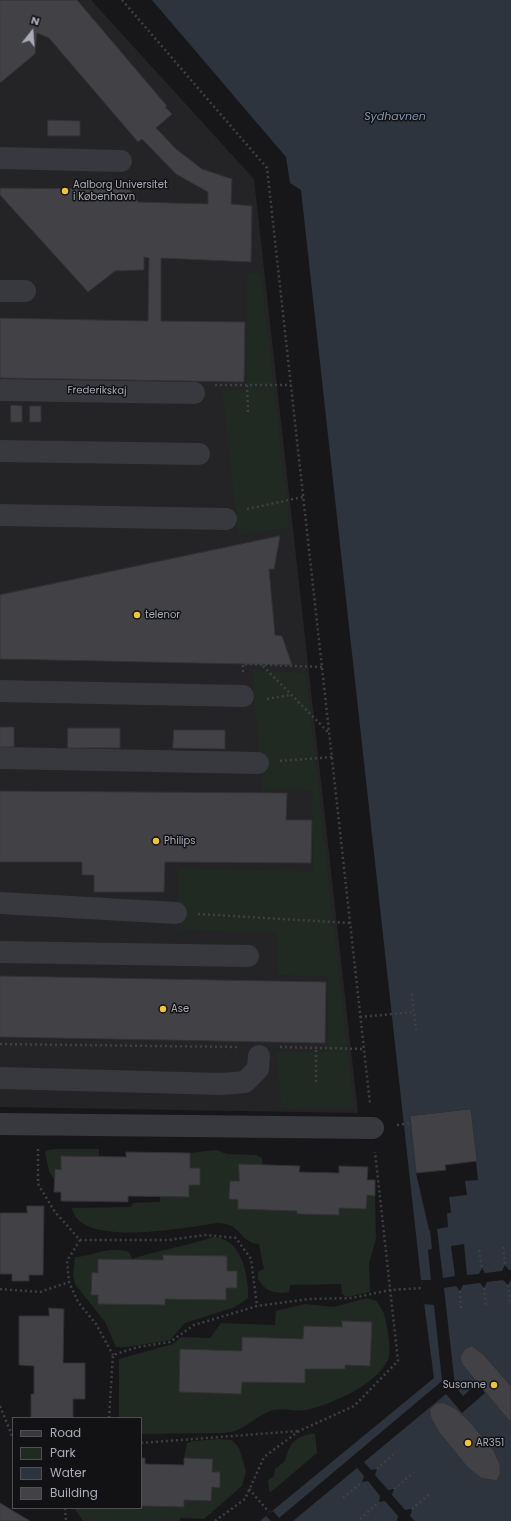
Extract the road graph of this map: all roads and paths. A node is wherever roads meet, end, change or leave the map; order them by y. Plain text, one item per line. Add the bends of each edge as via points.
1 (122, 0) edge
2 (0, 158) edge
3 (121, 161) dead end
4 (0, 291) edge
5 (25, 291) dead end
6 (247, 385) junction
7 (291, 385) junction
8 (0, 390) edge
9 (194, 393) joint
10 (248, 413) dead end
11 (0, 451) edge
12 (199, 454) dead end
13 (303, 497) junction
14 (0, 515) edge
15 (226, 518) joint
16 (263, 665) junction
17 (322, 667) junction
18 (0, 691) edge
19 (243, 696) joint
20 (329, 733) junction
21 (332, 757) junction
22 (0, 758) edge
23 (258, 763) joint
24 (0, 902) edge
25 (176, 913) joint
26 (350, 923) junction
27 (0, 952) edge
28 (248, 956) dead end
29 (412, 994) dead end
30 (414, 1012) junction
31 (360, 1017) junction
32 (416, 1030) dead end
33 (0, 1044) edge
34 (316, 1048) junction
35 (364, 1049) junction
36 (260, 1050) junction
37 (0, 1078) edge
38 (316, 1082) dead end
39 (0, 1124) edge
40 (38, 1125) junction
41 (372, 1128) junction
42 (80, 1240) junction
43 (503, 1247) dead end
44 (479, 1250) dead end
45 (505, 1265) dead end
46 (482, 1268) dead end
47 (69, 1282) junction
48 (508, 1285) dead end
49 (422, 1288) dead end
50 (484, 1288) dead end
51 (0, 1289) edge
52 (390, 1290) junction
53 (460, 1291) dead end
54 (510, 1302) dead end
55 (486, 1305) dead end
56 (257, 1306) junction
57 (461, 1308) dead end
58 (113, 1355) junction
59 (0, 1406) edge
60 (109, 1417) edge
61 (299, 1431) junction
62 (12, 1436) edge
63 (142, 1443) edge
64 (396, 1452) dead end
65 (377, 1469) dead end
66 (414, 1472) dead end
67 (362, 1482) dead end
68 (249, 1489) junction
69 (394, 1489) dead end
70 (431, 1493) dead end
71 (343, 1498) dead end
72 (379, 1502) dead end
73 (65, 1509) edge
74 (412, 1509) dead end
75 (269, 1512) dead end
76 (360, 1519) dead end
77 (66, 1521) edge
78 (215, 1521) edge

1 - 7 path via 267,168
2 - 3 lane
4 - 5 lane
6 - 7 path
6 - 9 path via 212,385
6 - 10 path
7 - 13 path
8 - 9 lane, Frederikskaj
11 - 12 lane
13 - 15 path via 232,512
13 - 17 path
14 - 15 lane
16 - 17 path
16 - 19 path via 243,664
16 - 20 path
17 - 20 path
18 - 19 lane
20 - 21 path
21 - 23 path
21 - 26 path
22 - 23 lane
24 - 25 lane
25 - 26 path
26 - 31 path
27 - 28 lane
29 - 30 path
30 - 31 path
30 - 32 path
31 - 35 path
33 - 36 path
34 - 35 path
34 - 36 path
34 - 38 path
35 - 41 path
36 - 37 lane via 258,1069 245,1082 153,1083
39 - 40 lane
40 - 41 lane
40 - 42 path via 38,1184 55,1212
41 - 52 path
42 - 47 path via 67,1262
42 - 56 path via 168,1240 205,1236 236,1238 251,1259
43 - 45 path
44 - 46 path
47 - 51 path via 40,1292
47 - 58 path via 78,1302 96,1324
48 - 54 path
49 - 52 path
50 - 55 path
52 - 56 path via 352,1298 309,1299
52 - 61 path via 398,1361 354,1406
53 - 57 path
56 - 58 path via 194,1325 170,1342 138,1347
58 - 60 path
59 - 62 path
61 - 63 path
61 - 68 path via 264,1457
64 - 65 path
66 - 69 path
67 - 71 path
68 - 75 path
68 - 78 path via 245,1499
70 - 74 path
72 - 76 path
73 - 77 path

